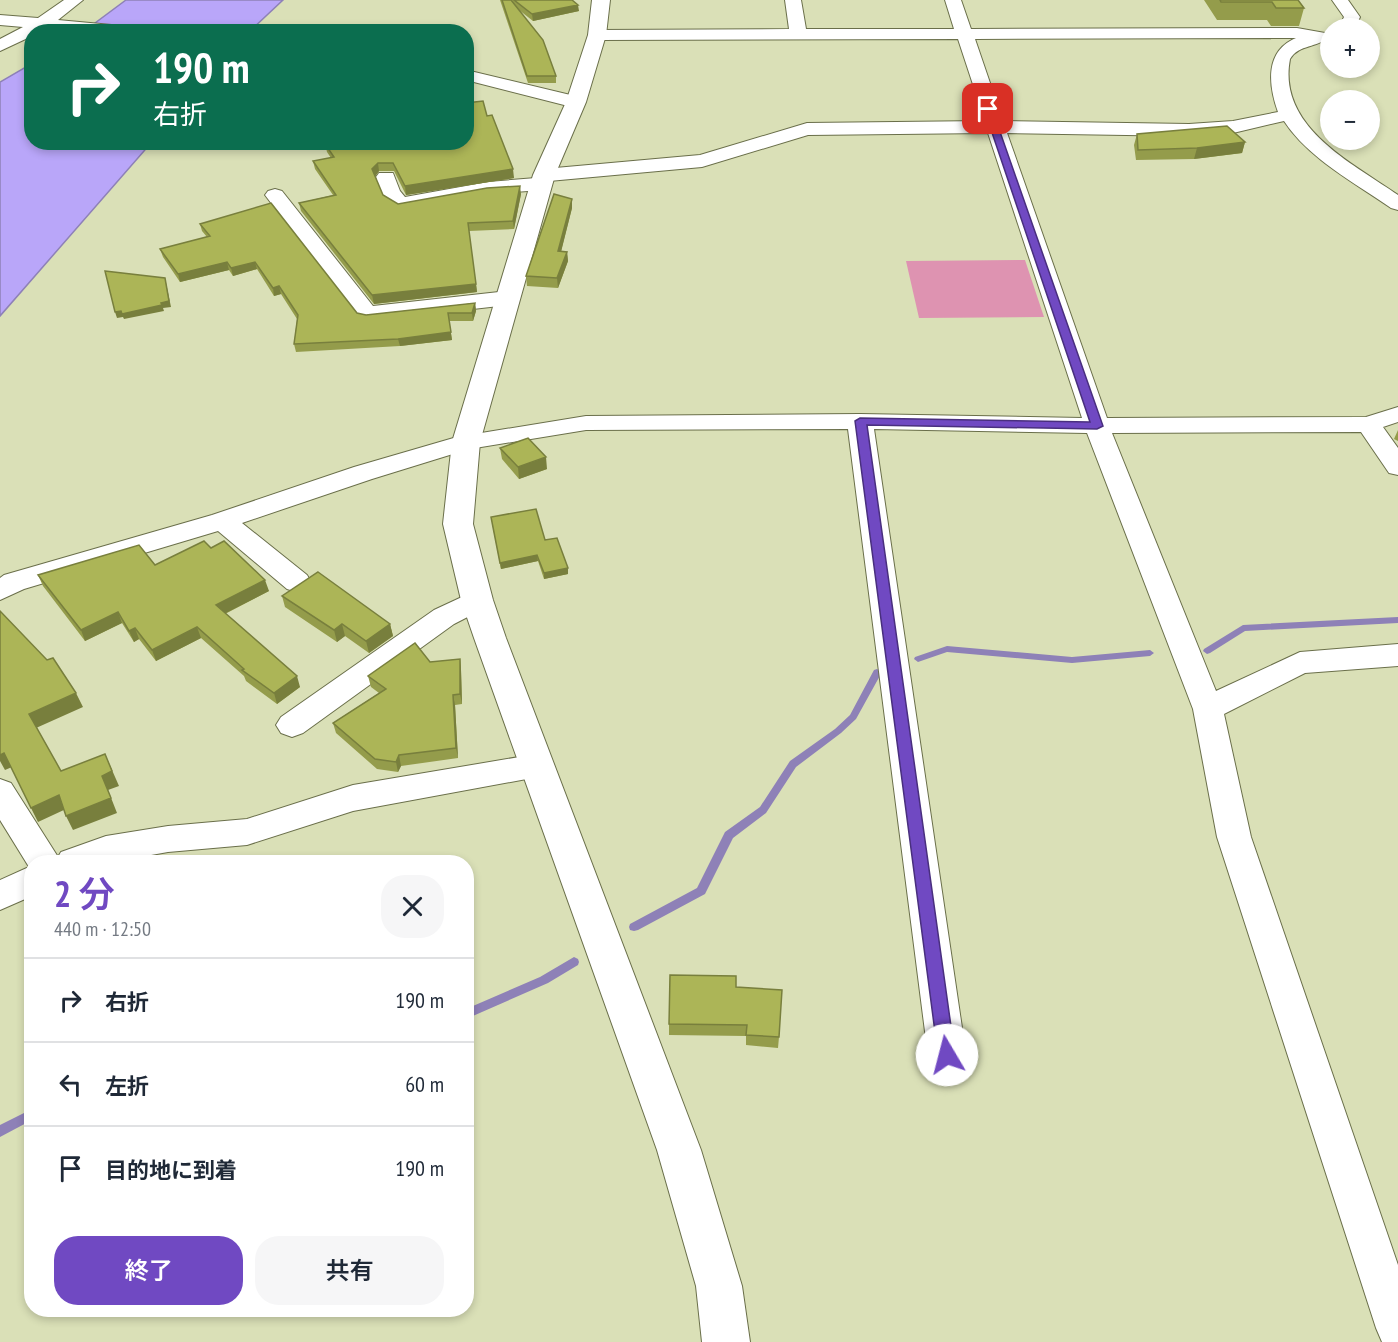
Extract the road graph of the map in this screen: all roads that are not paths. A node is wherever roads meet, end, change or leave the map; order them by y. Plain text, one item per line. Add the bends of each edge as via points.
1 (75, 0) edge
2 (601, 0) edge
3 (793, 0) edge
4 (953, 0) edge
5 (1340, 0) edge
6 (1352, 18) edge
7 (0, 20) edge
8 (32, 24) edge
9 (41, 24) edge
10 (24, 33) edge
11 (798, 34) junction
12 (964, 34) junction
13 (597, 36) junction
14 (1320, 36) edge
15 (1320, 37) edge
16 (0, 46) edge
17 (474, 77) edge
18 (576, 102) junction
19 (1288, 115) junction
20 (994, 127) junction
21 (386, 177) dead end
22 (543, 179) junction
23 (275, 195) dead end
24 (1398, 204) edge
25 (508, 298) junction
26 (1398, 414) edge
27 (860, 421) junction
28 (1368, 424) junction
29 (1097, 426) junction
30 (466, 442) junction
31 (1398, 467) edge
32 (222, 521) junction
33 (297, 582) dead end
34 (0, 590) edge
35 (477, 600) junction
36 (1398, 655) edge
37 (1208, 709) junction
38 (292, 725) dead end
39 (537, 766) junction
40 (0, 792) edge
41 (40, 855) edge
42 (92, 855) edge
43 (24, 884) edge
44 (0, 896) edge
45 (947, 1055) dead end
46 (1398, 1328) edge
47 (726, 1342) edge

1 - 9 street
2 - 13 street
3 - 11 street
4 - 12 street
5 - 6 street
7 - 8 street
10 - 16 street
11 - 12 street
11 - 13 street
12 - 14 street
12 - 20 street
13 - 18 street
15 - 19 street via 1286,48 1282,56 1280,72
17 - 18 street
18 - 22 street
19 - 20 street via 1233,127 1189,130
19 - 24 street via 1324,151
20 - 22 street via 807,129 702,161
20 - 29 street
21 - 22 street via 390,193 400,204
22 - 25 street
23 - 25 street via 367,314
25 - 30 street
26 - 28 street
27 - 29 street
27 - 30 street via 586,423
27 - 45 street
28 - 29 street
28 - 31 street
29 - 37 street
30 - 32 street
30 - 35 street via 458,524
32 - 33 street
32 - 34 street via 14,582
35 - 38 street via 444,617
35 - 39 street
36 - 37 street via 1300,663
37 - 46 street via 1234,837
39 - 42 street via 353,798 247,832 168,839
39 - 47 street via 679,1150 719,1286
40 - 41 street
43 - 44 street

